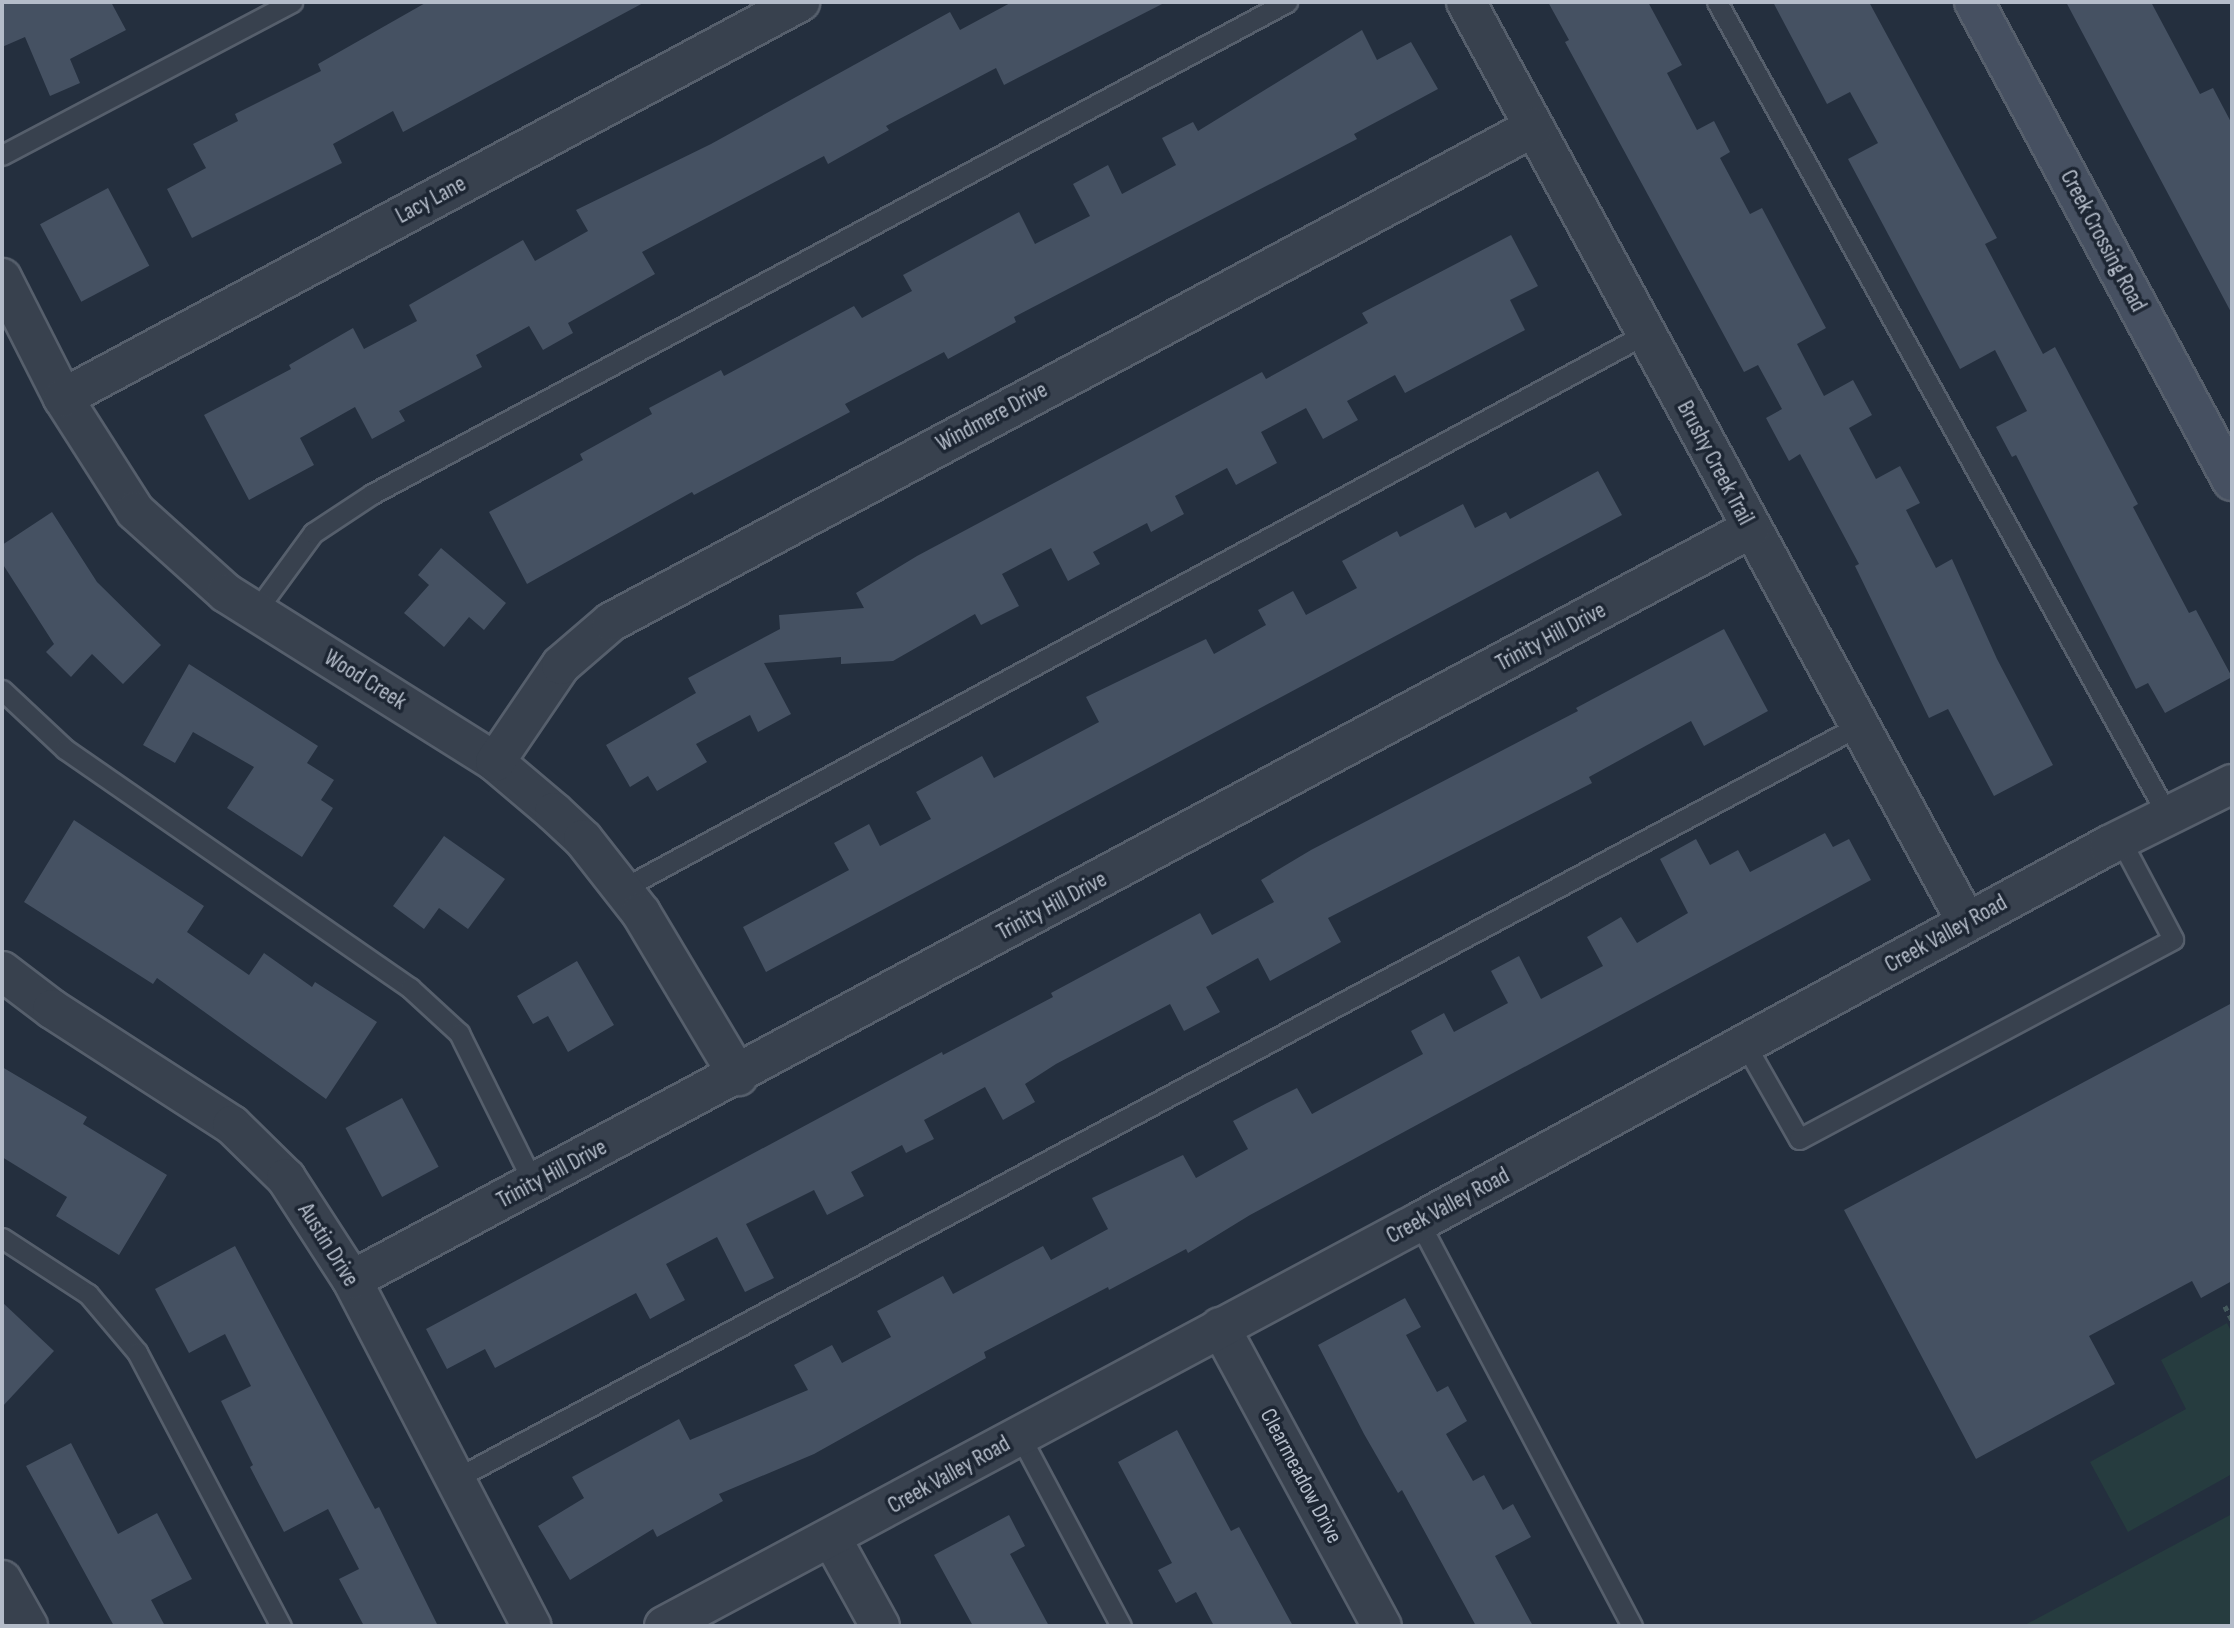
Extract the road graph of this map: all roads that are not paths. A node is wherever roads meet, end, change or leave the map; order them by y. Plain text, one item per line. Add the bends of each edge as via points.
1 (292, 2) edge
2 (800, 2) edge
3 (1287, 2) edge
4 (1466, 2) edge
5 (1717, 2) edge
6 (1974, 2) edge
7 (1534, 127) junction
8 (2, 155) edge
9 (2, 278) edge
10 (1646, 334) junction
11 (63, 398) junction
12 (2232, 481) edge
13 (1750, 529) junction
14 (256, 611) junction
15 (2, 690) edge
16 (1858, 726) junction
17 (495, 762) junction
18 (2232, 784) edge
19 (2168, 816) junction
20 (2120, 839) junction
21 (622, 889) junction
22 (1966, 923) junction
23 (2, 971) edge
24 (1745, 1044) junction
25 (738, 1076) junction
26 (534, 1184) junction
27 (1419, 1222) junction
28 (2, 1238) edge
29 (352, 1280) junction
30 (1220, 1327) junction
31 (1020, 1436) junction
32 (455, 1479) junction
33 (832, 1539) junction
34 (2, 1580) edge
35 (28, 1626) edge
36 (281, 1626) edge
37 (531, 1626) edge
38 (664, 1626) edge
39 (880, 1626) edge
40 (1121, 1626) edge
41 (1382, 1626) edge
42 (1632, 1626) edge

1 - 8 lane
2 - 11 street, Lacy Lane
3 - 14 lane via 372,494 313,533
4 - 7 street, Brushy Creek Trail
5 - 19 lane
6 - 12 street, Creek Crossing Road
7 - 10 street, Brushy Creek Trail
7 - 17 street, Windmere Drive via 611,622 561,665
9 - 11 street, Wood Creek
10 - 13 street, Brushy Creek Trail
10 - 21 lane
11 - 14 street, Wood Creek via 135,511 163,541
13 - 16 street, Brushy Creek Trail
13 - 25 street, Trinity Hill Drive
14 - 17 street, Wood Creek
15 - 26 lane via 65,749 410,988 459,1033
16 - 22 street, Brushy Creek Trail
16 - 32 lane
17 - 21 street, Wood Creek via 583,839
18 - 19 street, Creek Valley Road
19 - 20 street, Creek Valley Road
20 - 22 street, Creek Valley Road
20 - 24 lane via 2173,939 1799,1139
21 - 25 street, Wood Creek via 676,969
22 - 24 street, Creek Valley Road
23 - 29 street, Austin Drive via 258,1146 286,1178
24 - 27 street, Creek Valley Road
25 - 26 street, Trinity Hill Drive
26 - 29 street, Trinity Hill Drive
27 - 30 street, Creek Valley Road
27 - 42 lane
28 - 36 lane via 88,1294 137,1352
29 - 32 street, Austin Drive
30 - 31 street, Creek Valley Road
30 - 41 street, Clearmeadow Drive
31 - 33 street, Creek Valley Road
31 - 40 lane
32 - 37 street, Austin Drive
33 - 38 street, Creek Valley Road
33 - 39 street
34 - 35 street

